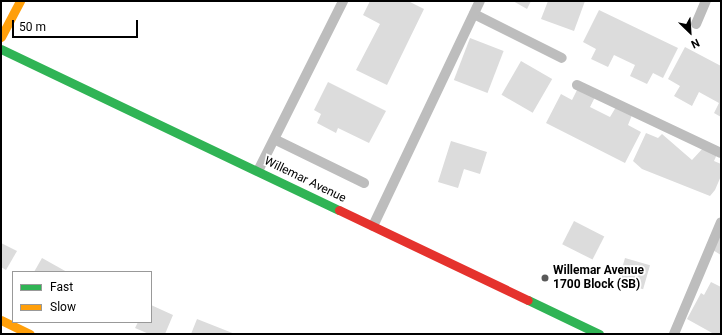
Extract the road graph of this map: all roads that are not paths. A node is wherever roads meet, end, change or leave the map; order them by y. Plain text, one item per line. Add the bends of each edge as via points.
1 (20, 1) edge
2 (343, 1) edge
3 (480, 1) edge
4 (706, 1) edge
5 (474, 14) junction
6 (696, 24) dead end
7 (1, 37) edge
8 (1, 49) edge
9 (562, 58) dead end
10 (577, 85) dead end
11 (276, 140) junction
12 (721, 153) edge
13 (258, 171) junction
14 (364, 184) dead end
15 (721, 222) edge
16 (373, 226) junction
17 (1, 320) edge
18 (30, 334) edge
19 (599, 334) edge
20 (674, 334) edge

1 - 7 street
2 - 11 lane
3 - 5 lane
4 - 6 lane
5 - 9 lane
5 - 16 lane
8 - 13 street, Willemar Avenue
10 - 12 lane
11 - 13 lane
11 - 14 lane
13 - 16 street, Willemar Avenue
15 - 20 lane
16 - 19 street, Willemar Avenue
17 - 18 street

